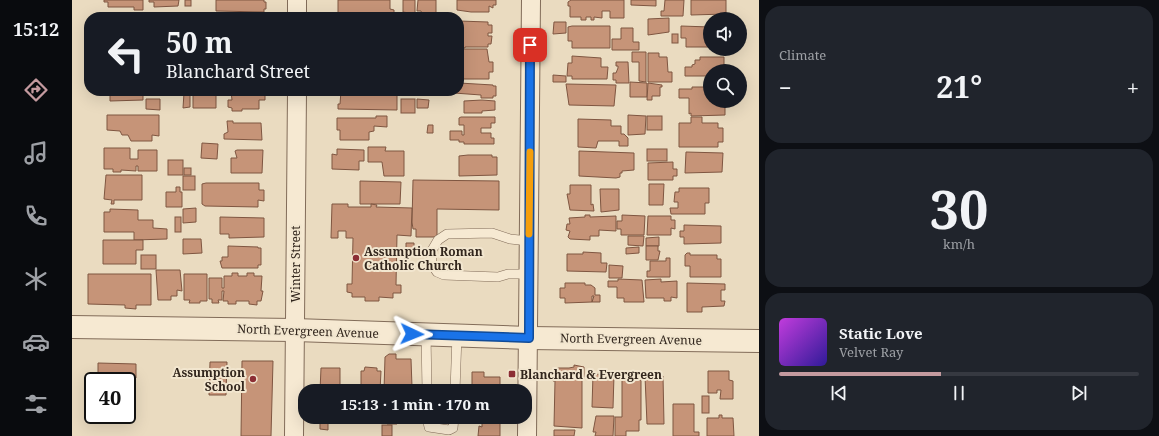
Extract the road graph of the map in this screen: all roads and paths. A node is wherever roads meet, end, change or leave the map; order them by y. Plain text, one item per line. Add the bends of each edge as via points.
1 (297, 0) edge
2 (531, 0) edge
3 (297, 12) edge
4 (296, 96) edge
5 (529, 241) junction
6 (529, 274) junction
7 (72, 327) edge
8 (295, 330) junction
9 (426, 334) junction
10 (457, 335) junction
11 (529, 338) junction
12 (759, 341) edge
13 (427, 384) edge
14 (455, 384) edge
15 (428, 424) edge
16 (453, 424) edge
17 (294, 436) edge
18 (527, 436) edge

1 - 3 street
2 - 5 street
4 - 8 street, Winter Street
5 - 6 street
5 - 6 lane via 492,234 447,234 438,240 431,252 432,265 437,272 444,275 498,277
6 - 11 street
7 - 8 street, North Evergreen Avenue
8 - 9 street, North Evergreen Avenue
8 - 17 street, Winter Street
9 - 10 street, North Evergreen Avenue
9 - 13 lane
10 - 11 street, North Evergreen Avenue
10 - 14 lane
11 - 12 street, North Evergreen Avenue
11 - 18 street
15 - 16 lane via 429,427 449,430 453,428

